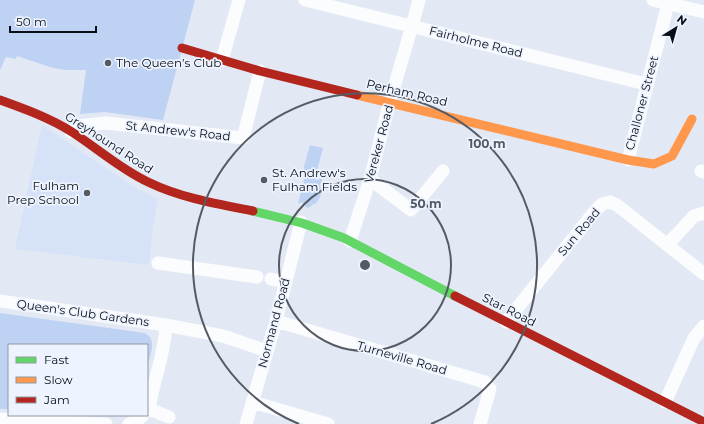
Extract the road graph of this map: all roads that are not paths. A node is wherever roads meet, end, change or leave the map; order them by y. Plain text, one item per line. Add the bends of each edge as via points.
1 (239, 0) edge
2 (305, 0) edge
3 (419, 0) edge
4 (654, 0) edge
5 (669, 2) edge
6 (704, 12) edge
7 (412, 26) junction
8 (182, 48) dead end
9 (222, 60) junction
10 (260, 71) junction
11 (646, 84) junction
12 (0, 100) edge
13 (390, 101) junction
14 (692, 119) dead end
15 (71, 132) junction
16 (628, 160) junction
17 (443, 171) dead end
18 (370, 179) junction
19 (704, 213) edge
20 (301, 222) junction
21 (350, 241) junction
22 (668, 245) junction
23 (158, 263) dead end
24 (704, 274) edge
25 (257, 277) dead end
26 (272, 279) dead end
27 (286, 282) junction
28 (0, 301) edge
29 (276, 321) junction
30 (506, 322) junction
31 (166, 325) junction
32 (704, 326) edge
33 (267, 351) junction
34 (252, 402) junction
35 (665, 402) junction
36 (148, 405) edge
37 (148, 412) edge
38 (142, 416) edge
39 (169, 417) dead end
40 (0, 419) edge
41 (704, 422) edge
42 (106, 424) edge
43 (129, 424) edge
44 (246, 424) edge
45 (328, 424) edge
46 (480, 424) edge

1 - 9 street
2 - 7 street, Fairholme Road
3 - 7 street, Vereker Road
4 - 5 street
5 - 6 street
5 - 11 street, Challoner Street
7 - 11 street, Fairholme Road
7 - 13 street, Vereker Road
8 - 9 street, Perham Road
9 - 10 street, Perham Road
10 - 13 street, Perham Road
10 - 15 street, St Andrew's Road via 243,138 106,123 77,126
11 - 16 street, Challoner Street
12 - 15 street, Greyhound Road via 53,121
13 - 16 street, Perham Road
13 - 18 street, Vereker Road
14 - 16 street, Perham Road via 672,156 654,164
15 - 20 street, Greyhound Road via 119,166 160,188 205,201
17 - 18 street via 412,210
18 - 21 street, Vereker Road
19 - 22 street via 694,216
20 - 21 street, Star Road
20 - 27 street, Normand Road
21 - 30 street, Star Road
22 - 24 street, Sun Road
22 - 30 street, Sun Road via 616,205 610,202 602,204
23 - 25 street
26 - 27 street
27 - 29 street, Normand Road
28 - 31 street, Queen's Club Gardens
29 - 33 street, Normand Road
29 - 46 street, Turneville Road via 485,382 490,389
30 - 35 street, Star Road
31 - 33 street, Queen's Club Gardens via 223,336
31 - 36 street, Queen's Club Gardens via 163,350
32 - 35 street via 694,338
33 - 34 street, Normand Road
34 - 44 street, Normand Road
34 - 45 street
35 - 41 street, Star Road
37 - 39 street
38 - 43 street
40 - 42 street

